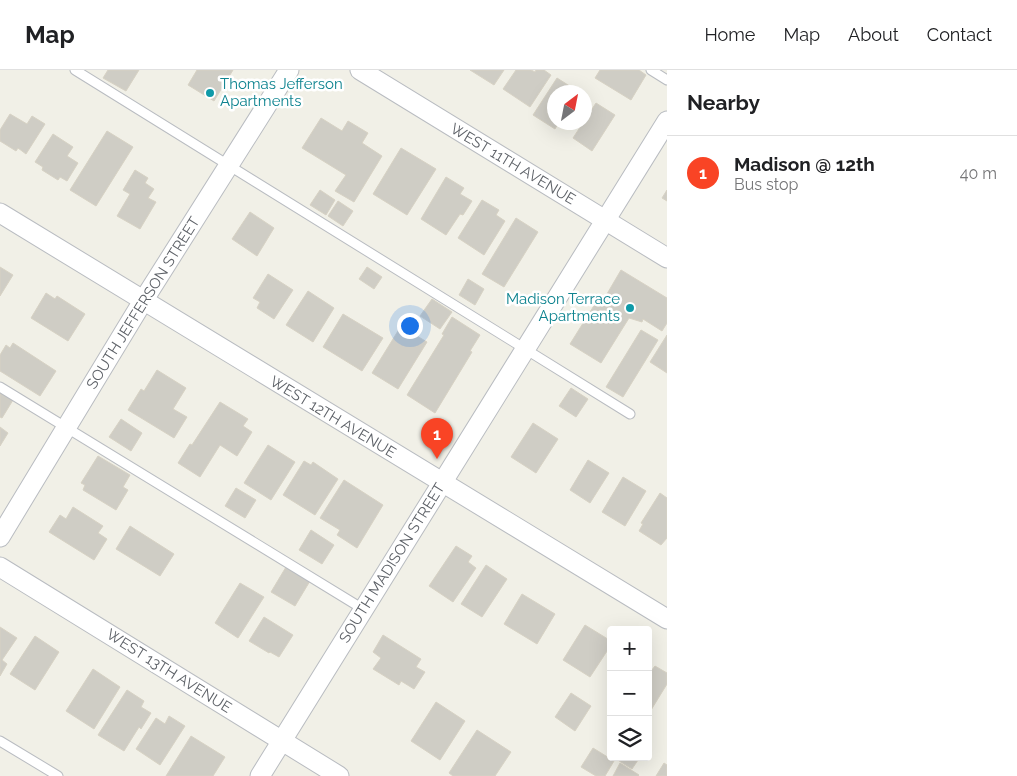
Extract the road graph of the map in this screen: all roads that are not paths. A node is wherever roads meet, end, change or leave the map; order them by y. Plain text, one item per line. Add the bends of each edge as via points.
1 (75, 70) edge
2 (289, 70) edge
3 (360, 70) edge
4 (651, 70) edge
5 (667, 80) edge
6 (667, 121) edge
7 (229, 165) junction
8 (0, 213) edge
9 (606, 220) junction
10 (667, 258) edge
11 (143, 300) junction
12 (525, 350) junction
13 (0, 387) edge
14 (630, 414) dead end
15 (66, 429) junction
16 (442, 483) junction
17 (0, 537) edge
18 (0, 566) edge
19 (363, 609) junction
20 (667, 619) edge
21 (0, 741) edge
22 (282, 741) junction
23 (58, 776) edge
24 (260, 776) edge
25 (339, 776) edge

1 - 7 lane
2 - 7 street, SOUTH JEFFERSON STREET
3 - 9 street, WEST 11TH AVENUE
4 - 5 lane
6 - 9 street, SOUTH MADISON STREET
7 - 11 street, SOUTH JEFFERSON STREET
7 - 12 lane
8 - 11 street, WEST 12TH AVENUE
9 - 10 street, WEST 11TH AVENUE
9 - 12 street, SOUTH MADISON STREET
11 - 15 street, SOUTH JEFFERSON STREET
11 - 16 street, WEST 12TH AVENUE
12 - 14 lane
12 - 16 street, SOUTH MADISON STREET
13 - 15 lane
15 - 17 street, SOUTH JEFFERSON STREET
15 - 19 lane
16 - 19 street, SOUTH MADISON STREET
16 - 20 street, WEST 12TH AVENUE
18 - 22 street, WEST 13TH AVENUE
19 - 22 street, SOUTH MADISON STREET
21 - 23 lane
22 - 24 street, SOUTH MADISON STREET
22 - 25 street, WEST 13TH AVENUE

